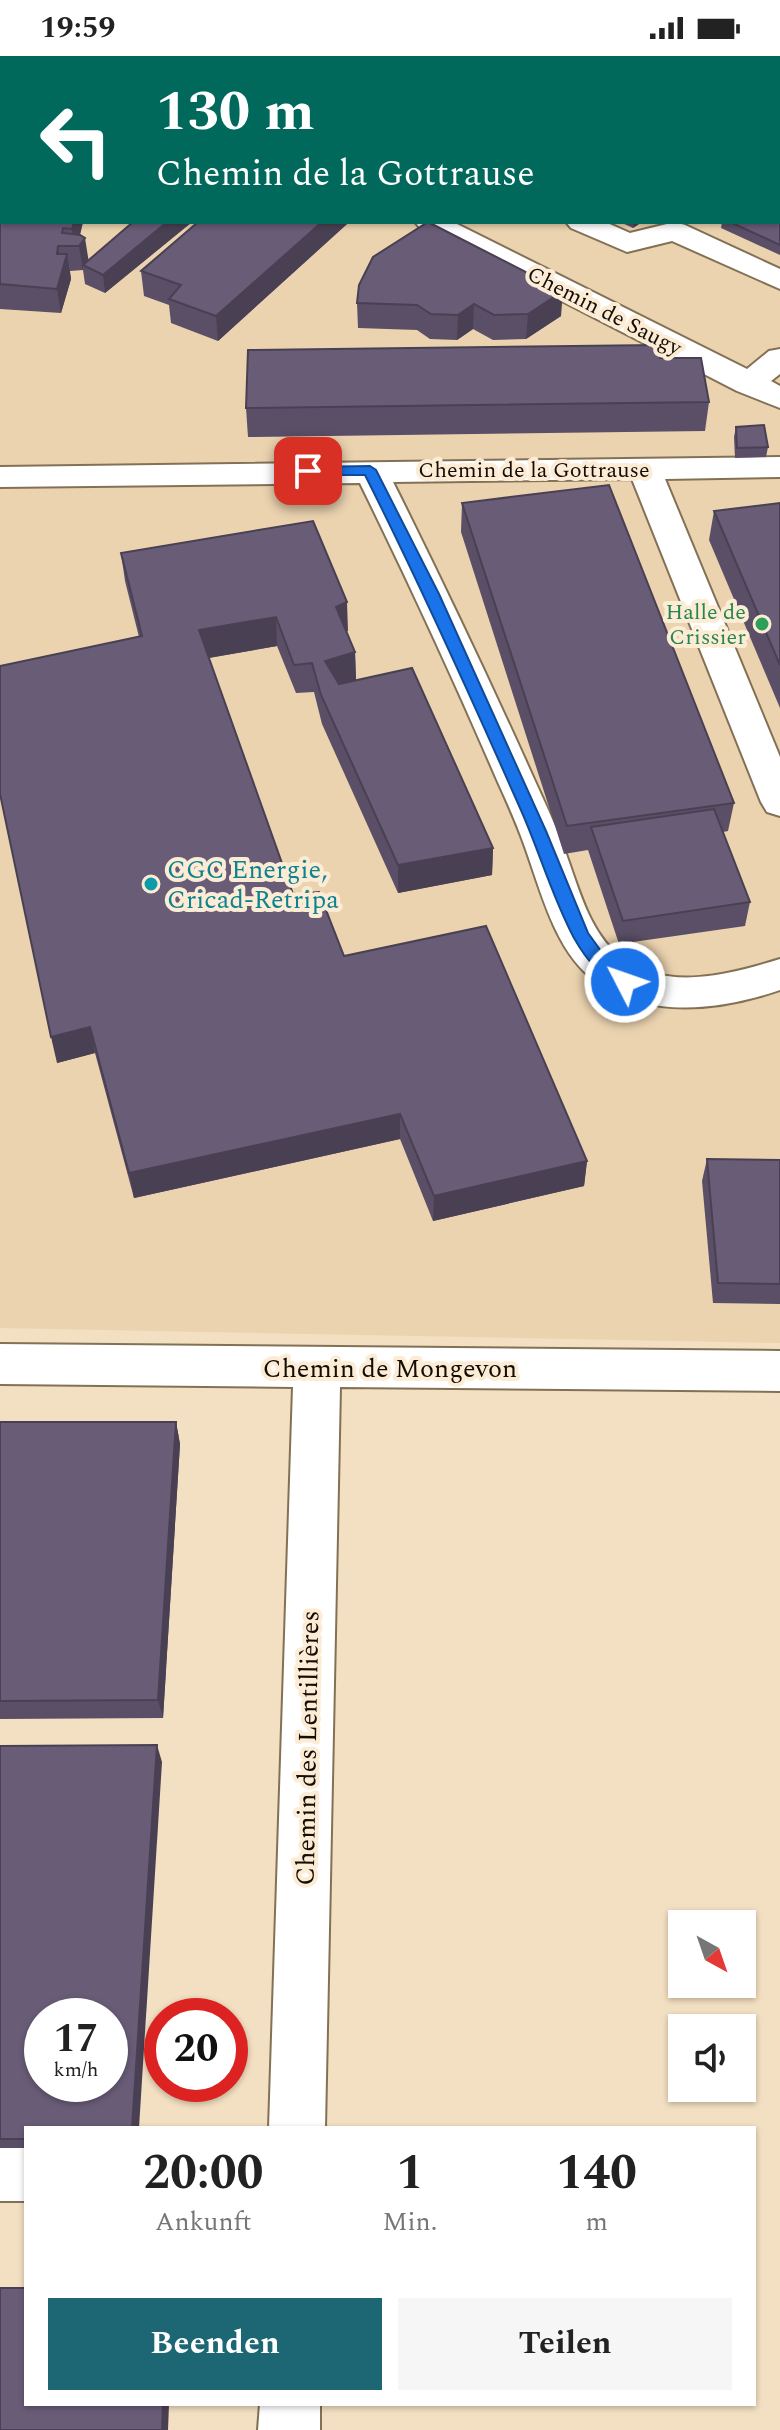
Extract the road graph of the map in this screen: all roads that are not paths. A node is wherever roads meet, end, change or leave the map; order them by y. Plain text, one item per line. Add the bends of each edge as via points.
1 (434, 224) edge
2 (585, 224) edge
3 (705, 235) edge
4 (771, 255) edge
5 (780, 358) edge
6 (748, 384) junction
7 (780, 398) edge
8 (780, 467) edge
9 (644, 468) junction
10 (370, 470) junction
11 (0, 477) edge
12 (780, 802) edge
13 (780, 974) edge
14 (0, 1364) edge
15 (317, 1367) junction
16 (780, 1371) edge
17 (297, 2126) edge
18 (0, 2172) edge
19 (24, 2172) edge
20 (290, 2406) edge
21 (289, 2430) edge

1 - 6 street, Chemin de Saugy
2 - 3 street via 627,243
3 - 4 street
5 - 6 street
6 - 7 street, Chemin de Saugy
8 - 9 street, Chemin de la Gottrause
9 - 10 street, Chemin de la Gottrause
9 - 12 street
10 - 11 street, Chemin de la Gottrause
10 - 13 street via 432,594 581,936 603,967 638,986 689,992 752,984
14 - 15 street, Chemin de Mongevon
15 - 16 street, Chemin de Mongevon
15 - 17 street, Chemin des Lentillières
18 - 19 street
20 - 21 street

